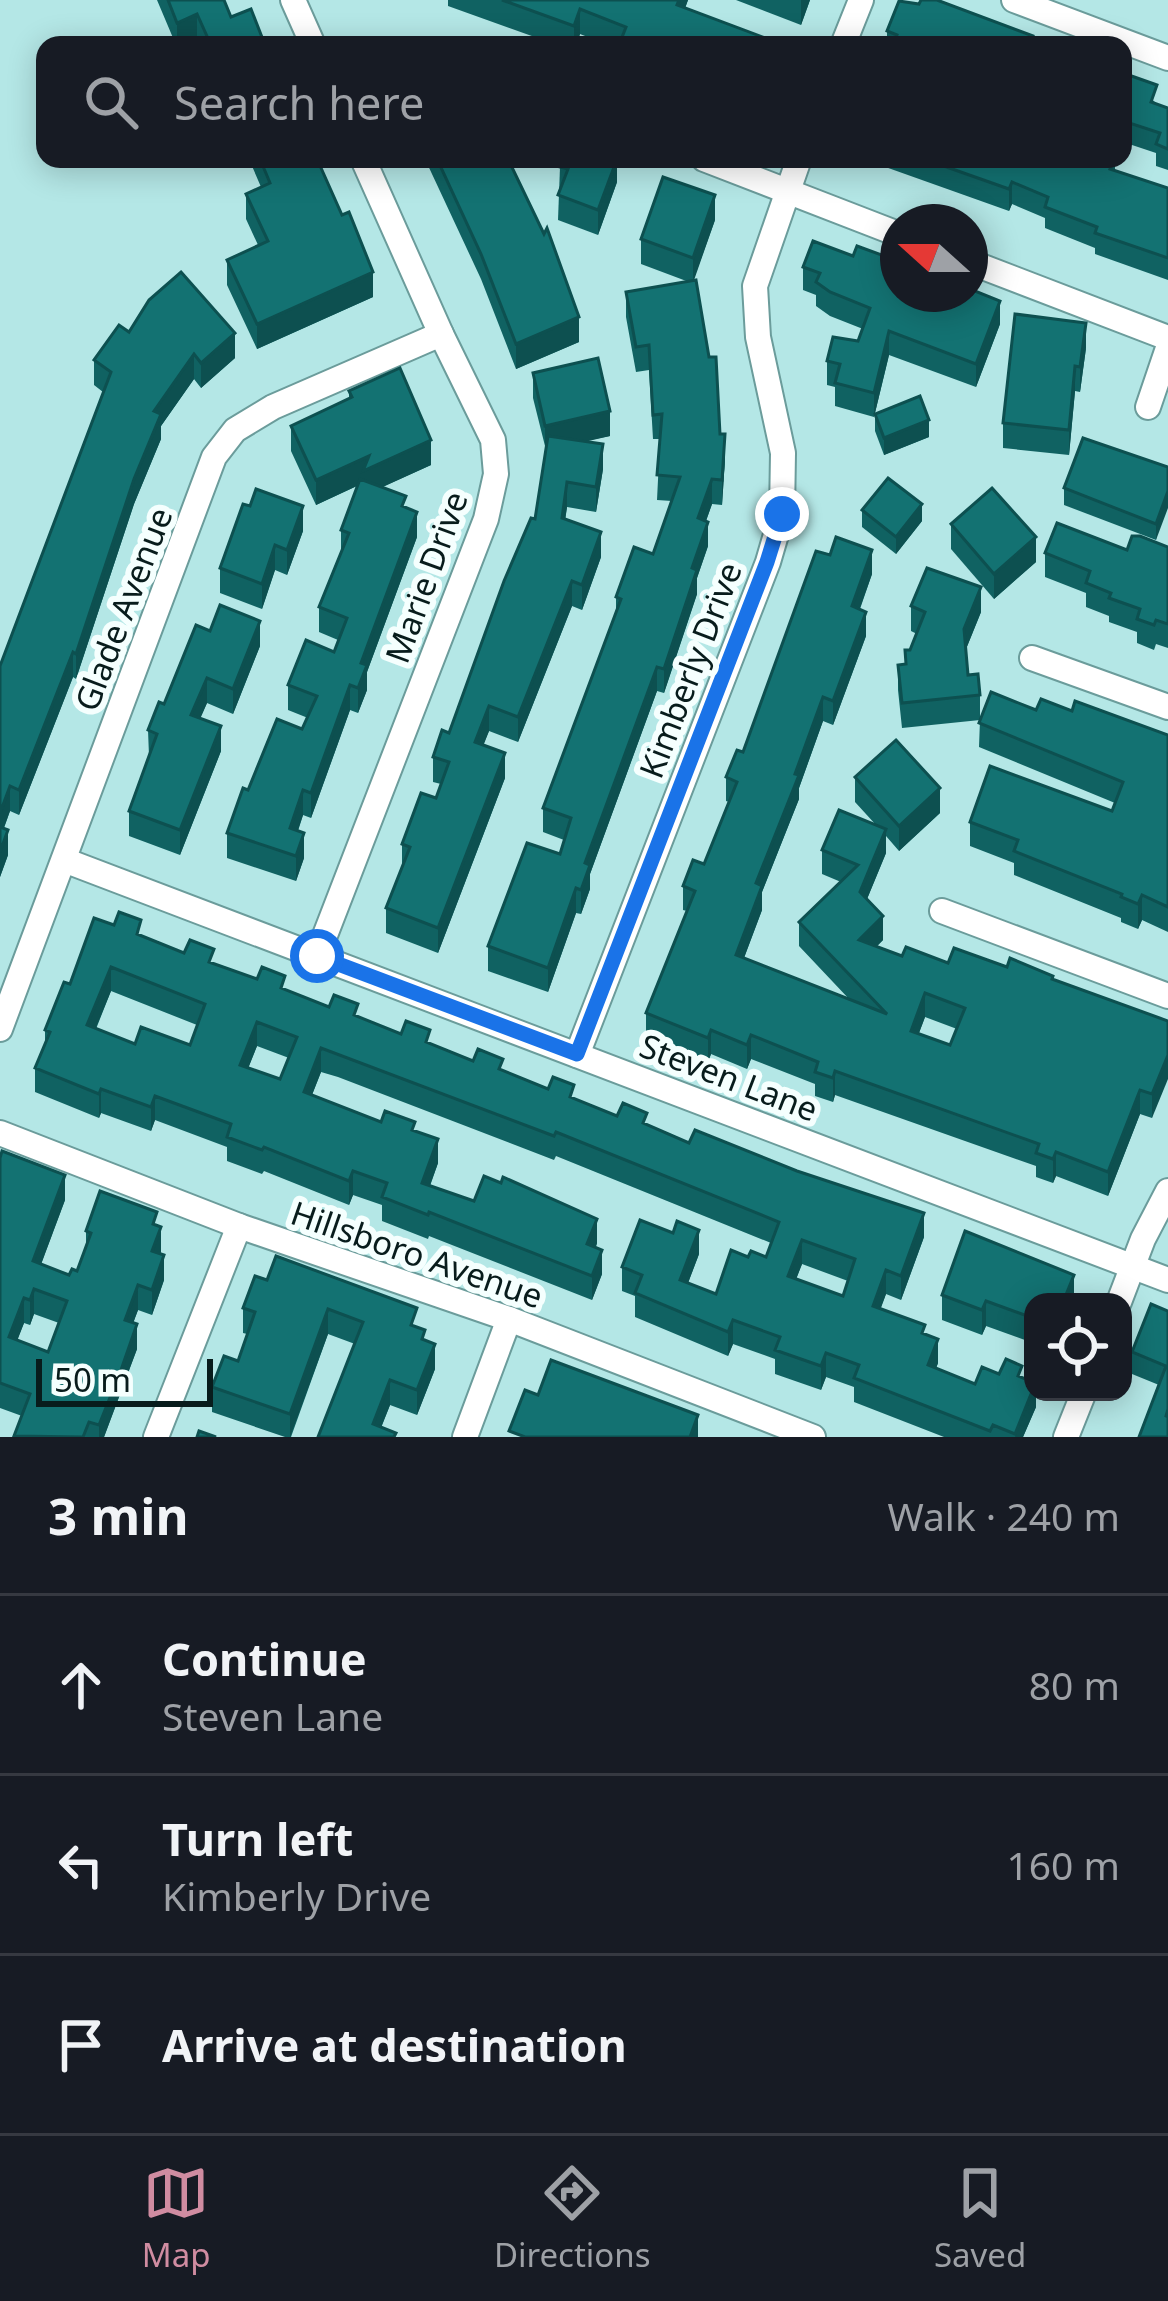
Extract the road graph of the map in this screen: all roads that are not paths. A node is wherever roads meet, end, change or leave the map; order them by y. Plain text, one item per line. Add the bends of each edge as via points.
1 (293, 0) edge
2 (861, 0) edge
3 (1015, 0) edge
4 (309, 36) edge
5 (847, 36) edge
6 (1110, 36) edge
7 (1132, 44) edge
8 (1168, 58) edge
9 (367, 168) edge
10 (727, 168) edge
11 (795, 168) edge
12 (786, 191) junction
13 (880, 227) edge
14 (988, 269) edge
15 (441, 334) junction
16 (1168, 338) edge
17 (1168, 348) edge
18 (1148, 406) dead end
19 (1032, 658) dead end
20 (1168, 706) edge
21 (64, 860) junction
22 (942, 911) dead end
23 (317, 956) junction
24 (1168, 996) edge
25 (0, 1029) edge
26 (577, 1054) junction
27 (0, 1133) edge
28 (1168, 1191) edge
29 (239, 1226) junction
30 (1133, 1266) junction
31 (1168, 1280) edge
32 (1122, 1293) edge
33 (509, 1319) junction
34 (1080, 1401) edge
35 (765, 1428) edge
36 (156, 1437) edge
37 (465, 1437) edge
38 (813, 1437) edge
39 (1066, 1437) edge

1 - 4 street
2 - 5 street
3 - 6 street
7 - 8 street
9 - 15 street, Marie Drive
10 - 12 street
11 - 12 street, Kimberly Drive
12 - 13 street
12 - 26 street, Kimberly Drive via 755,286 783,453 782,514
14 - 16 street
15 - 21 street, Glade Avenue via 273,407 235,430 214,457
15 - 23 street, Marie Drive via 493,440 496,474 487,519
17 - 18 street
19 - 20 street
21 - 23 street, Steven Lane
21 - 25 street, Glade Avenue
22 - 24 street
23 - 26 street, Steven Lane
26 - 30 street, Steven Lane
27 - 29 street, Hillsboro Avenue
28 - 30 street
29 - 33 street, Hillsboro Avenue
29 - 36 street
30 - 31 street, Steven Lane
30 - 32 street
33 - 35 street, Hillsboro Avenue
33 - 37 street
34 - 39 street
35 - 38 street, Hillsboro Avenue

